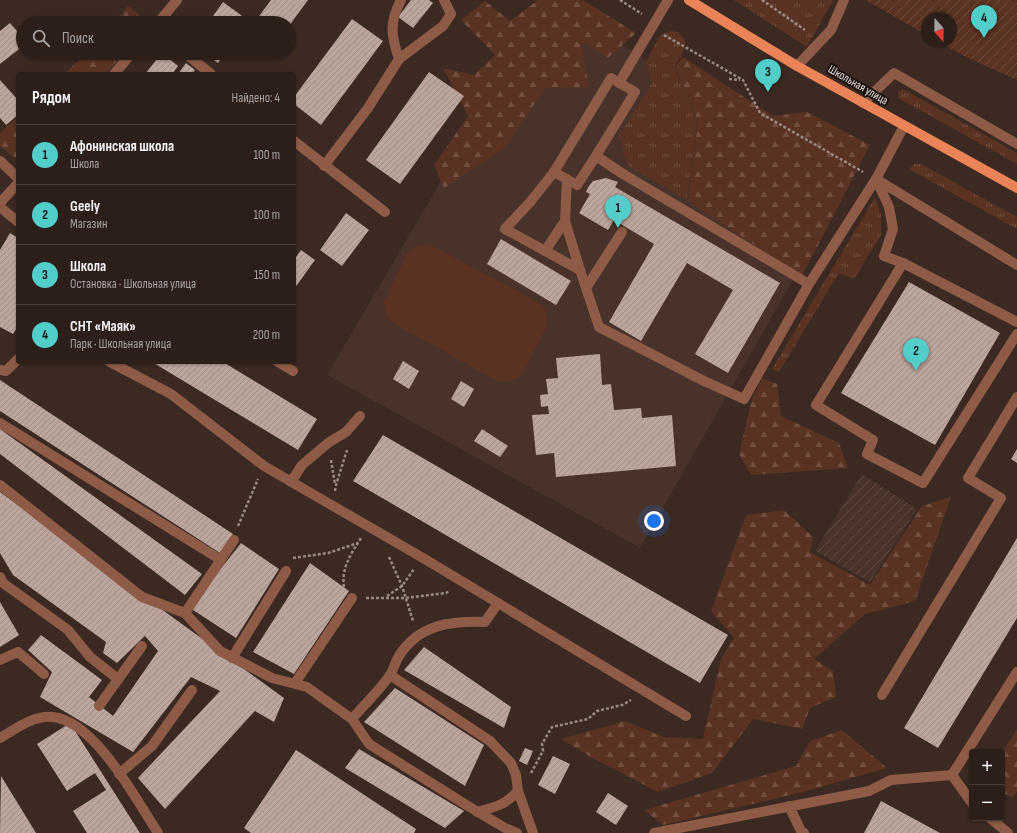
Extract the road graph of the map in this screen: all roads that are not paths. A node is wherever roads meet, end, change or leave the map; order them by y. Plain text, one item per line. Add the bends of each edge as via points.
1 (177, 0) edge
2 (402, 0) edge
3 (444, 0) edge
4 (668, 0) edge
5 (690, 0) edge
6 (844, 0) edge
7 (164, 16) edge
8 (399, 59) junction
9 (126, 60) edge
10 (194, 60) edge
11 (798, 66) junction
12 (116, 72) edge
13 (209, 72) edge
14 (619, 83) junction
15 (863, 103) junction
16 (904, 126) junction
17 (296, 143) edge
18 (1017, 144) edge
19 (596, 156) junction
20 (0, 162) edge
21 (324, 166) junction
22 (554, 172) junction
23 (16, 176) edge
24 (566, 179) junction
25 (876, 179) junction
26 (16, 185) edge
27 (1017, 188) edge
28 (0, 203) edge
29 (0, 207) edge
30 (385, 212) dead end
31 (16, 220) edge
32 (565, 221) junction
33 (622, 232) dead end
34 (545, 251) junction
35 (903, 263) junction
36 (1017, 265) edge
37 (580, 270) junction
38 (809, 284) junction
39 (586, 288) junction
40 (1017, 322) edge
41 (1017, 334) edge
42 (16, 360) edge
43 (114, 364) edge
44 (282, 364) edge
45 (0, 370) edge
46 (293, 370) dead end
47 (1017, 397) edge
48 (360, 416) dead end
49 (0, 423) edge
50 (291, 482) junction
51 (0, 485) edge
52 (234, 540) road end
53 (221, 560) junction
54 (286, 571) road end
55 (0, 578) edge
56 (352, 598) road end
57 (498, 603) junction
58 (185, 613) junction
59 (142, 646) dead end
60 (232, 658) junction
61 (0, 660) edge
62 (1017, 672) edge
63 (44, 674) dead end
64 (390, 675) junction
65 (118, 679) junction
66 (295, 682) junction
67 (192, 690) dead end
68 (882, 695) dead end
69 (99, 706) dead end
70 (686, 716) dead end
71 (352, 719) junction
72 (0, 738) edge
73 (119, 774) junction
74 (952, 775) junction
75 (518, 791) junction
76 (969, 799) edge
77 (789, 806) junction
78 (477, 812) junction
79 (994, 821) edge
80 (158, 833) edge
81 (517, 833) edge
82 (533, 833) edge
83 (655, 833) edge
84 (804, 833) edge
85 (1008, 833) edge

1 - 7 street
2 - 8 street via 395,12 392,25
3 - 8 street via 451,14 443,26
4 - 14 street
5 - 11 main road, Школьная улица
6 - 11 street via 831,30
8 - 21 street via 368,108
9 - 12 street
10 - 13 street
11 - 15 main road, Школьная улица
14 - 19 street via 635,92
14 - 22 street via 611,78
15 - 16 main road, Школьная улица
15 - 18 street via 894,73
16 - 25 street
16 - 27 main road, Школьная улица
17 - 21 street
19 - 24 street via 577,185
19 - 38 street
20 - 23 street
21 - 30 street
22 - 24 street
22 - 34 street via 532,201 505,229
24 - 32 street
25 - 35 street via 889,207 893,229 884,256
25 - 36 street
25 - 38 street
26 - 28 street
29 - 31 street
32 - 34 street
32 - 37 street
33 - 39 street
34 - 37 street
35 - 40 street
35 - 41 street via 816,404 873,440 867,454 923,483
37 - 39 street
38 - 39 street via 744,399 599,327
42 - 45 street via 6,371
43 - 50 street via 171,394 264,466
44 - 46 street
47 - 68 street via 968,478 1001,498
48 - 50 street via 346,432 302,465
49 - 53 street
50 - 57 street
51 - 58 street via 142,597
52 - 53 street
53 - 58 street
54 - 60 street
55 - 65 street via 3,583 68,630 90,657
56 - 66 street
57 - 64 street via 485,622 458,621 434,627 418,635 399,656
57 - 70 street
58 - 60 street via 220,651
59 - 65 street
60 - 66 street via 272,678
61 - 63 street via 18,652
62 - 74 street
64 - 71 street
64 - 75 street via 490,741 511,763 516,774
65 - 69 street
66 - 71 street via 308,686
67 - 73 street via 152,746
71 - 78 street via 369,744
72 - 73 street via 33,719 54,717 72,724 87,734 107,755
73 - 80 street
74 - 76 street
74 - 77 street via 891,780 869,791
75 - 78 street via 508,802
75 - 82 street
77 - 83 street
77 - 84 street
78 - 81 street
79 - 85 street

